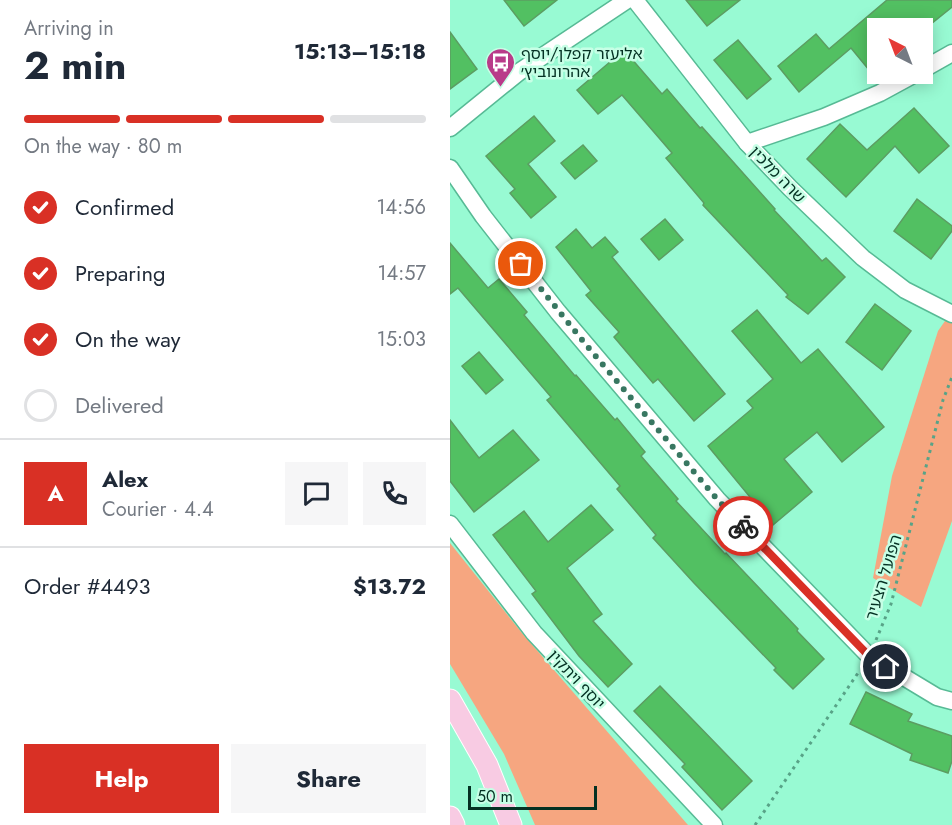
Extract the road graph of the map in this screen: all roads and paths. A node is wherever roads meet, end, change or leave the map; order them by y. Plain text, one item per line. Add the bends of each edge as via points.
1 (627, 0) edge
2 (635, 0) edge
3 (952, 53) edge
4 (933, 64) edge
5 (897, 84) edge
6 (450, 128) edge
7 (747, 143) junction
8 (450, 168) edge
9 (952, 314) edge
10 (952, 377) edge
11 (450, 524) edge
12 (869, 656) junction
13 (450, 700) edge
14 (952, 701) edge
15 (450, 817) edge
16 (454, 825) edge
17 (511, 825) edge
18 (714, 825) edge
19 (755, 825) edge

1 - 6 street via 519,72
2 - 7 street, שרה מלכין
3 - 4 street
5 - 7 street via 824,117
7 - 9 street, שרה מלכין via 863,258 905,290
8 - 12 street via 558,312 717,499
10 - 12 path, הפועל הצעיר via 891,604
11 - 18 street, יוסף ויתקין via 534,633
12 - 14 street via 938,697
12 - 19 path, הפועל הצעיר
13 - 17 main road via 487,765
15 - 16 main road

